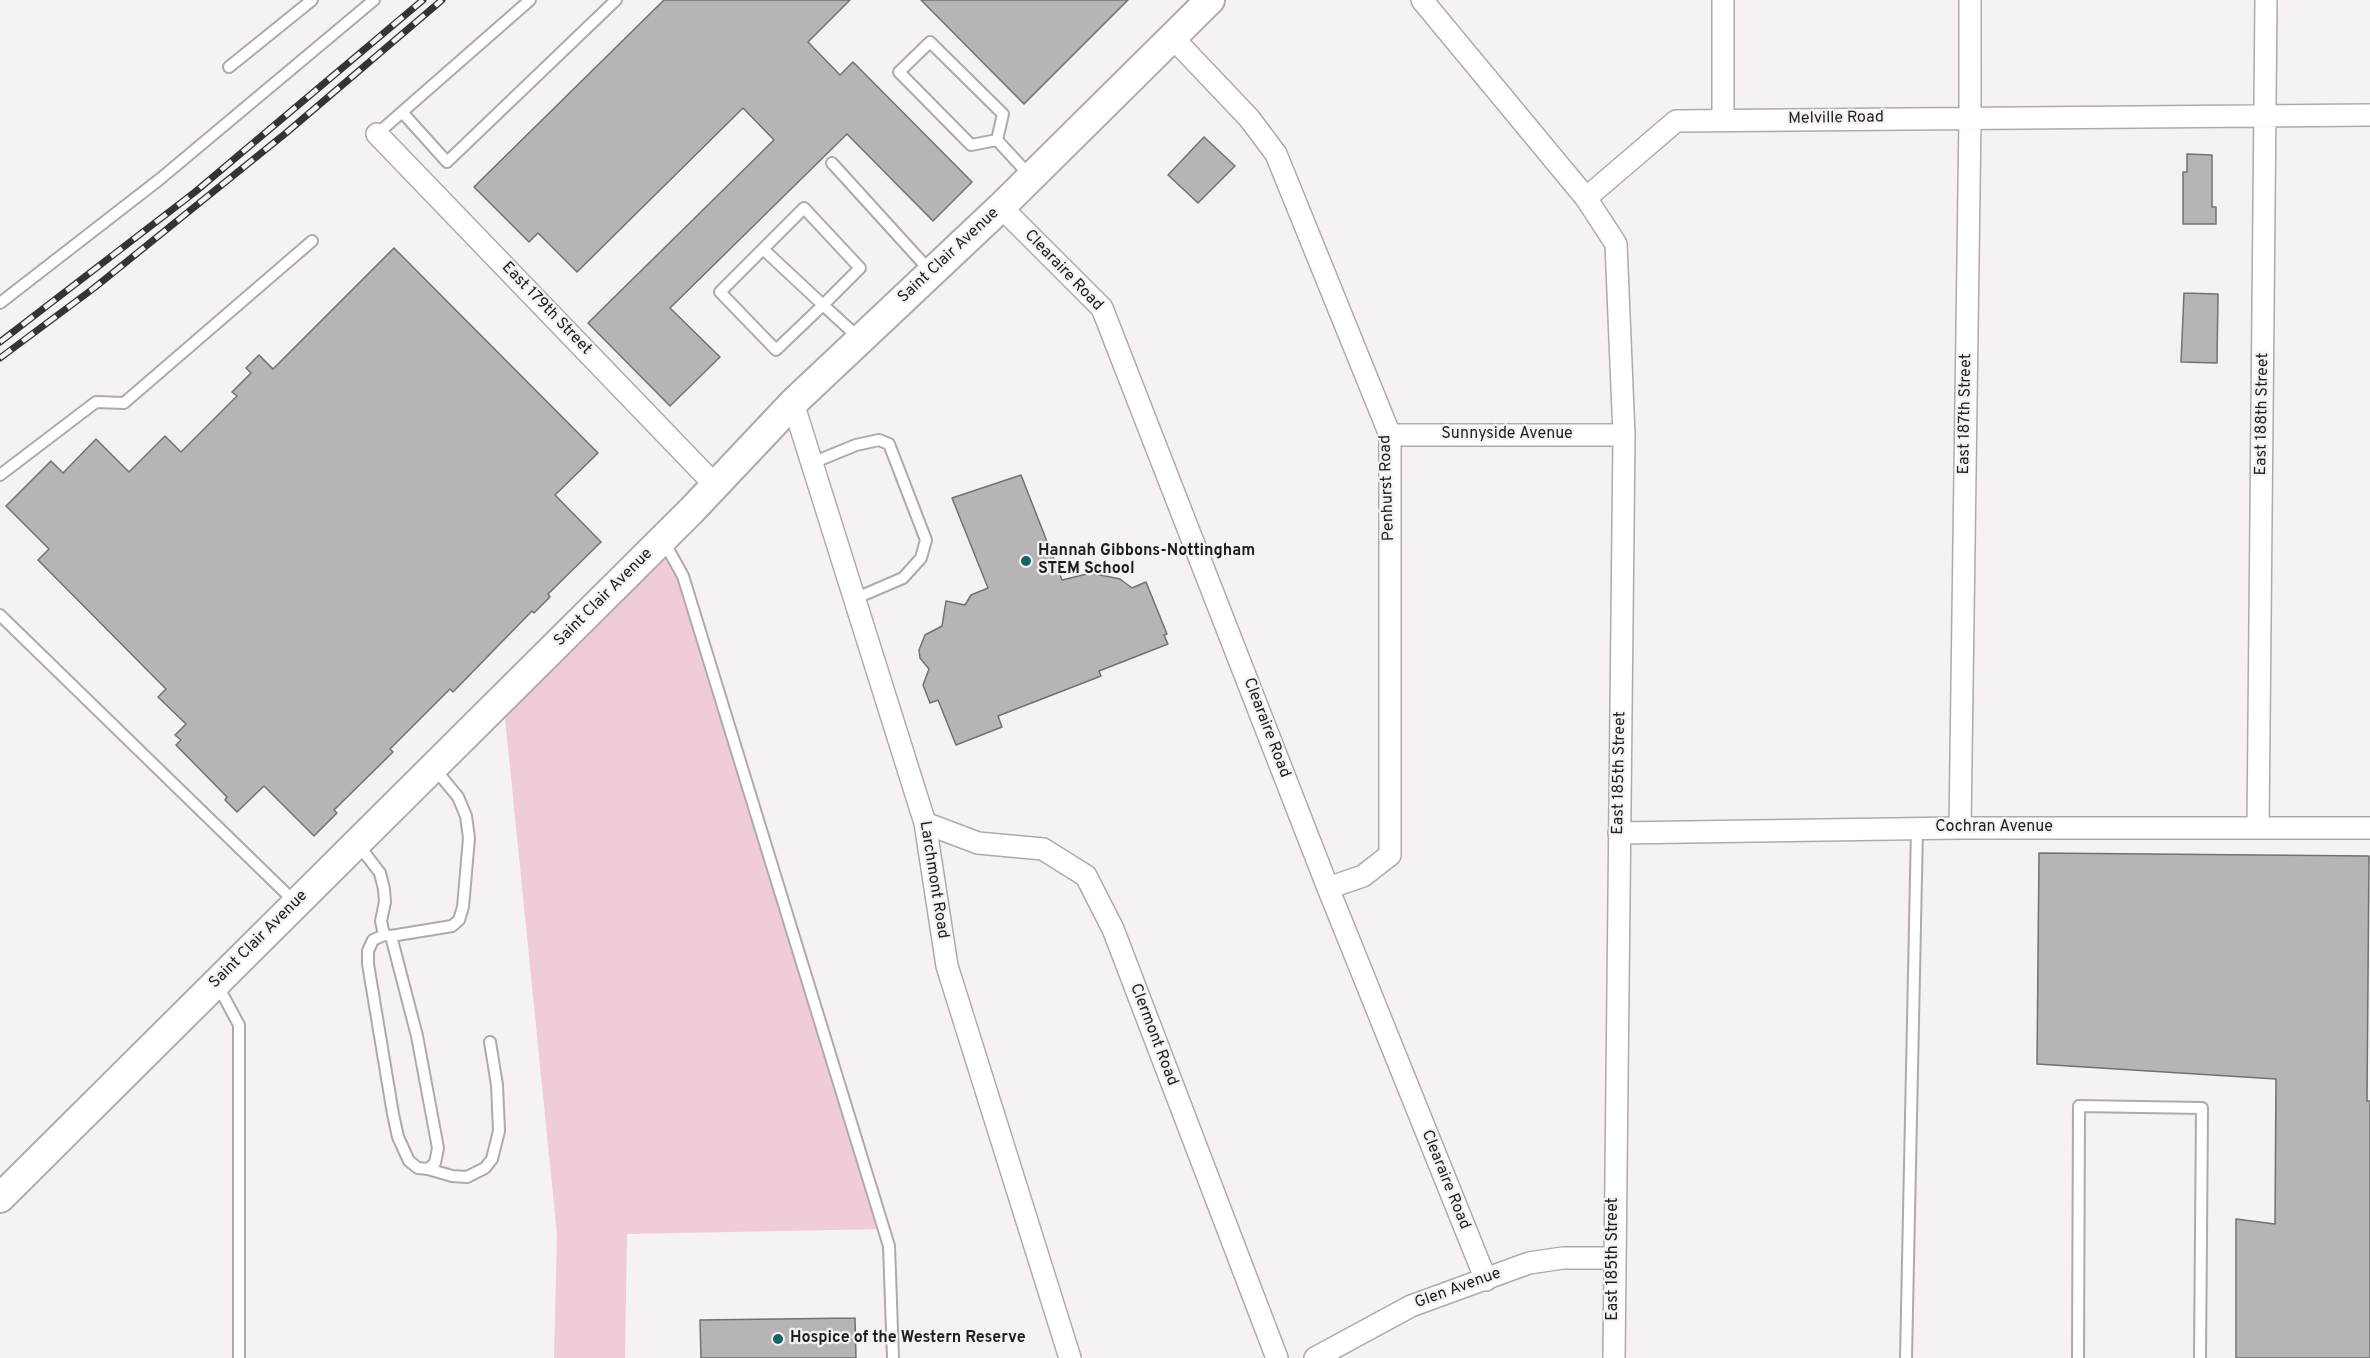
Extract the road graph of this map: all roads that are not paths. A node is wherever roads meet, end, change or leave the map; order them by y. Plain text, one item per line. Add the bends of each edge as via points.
1 (312, 0) edge
2 (374, 0) edge
3 (530, 0) edge
4 (616, 0) edge
5 (1210, 0) edge
6 (1422, 0) edge
7 (1723, 0) edge
8 (1970, 0) edge
9 (2265, 0) edge
10 (1173, 38) junction
11 (229, 67) dead end
12 (402, 112) junction
13 (2370, 115) edge
14 (2266, 116) junction
15 (1970, 117) junction
16 (1723, 121) junction
17 (377, 134) joint
18 (997, 140) junction
19 (832, 163) dead end
20 (1031, 177) junction
21 (1586, 198) junction
22 (1001, 207) junction
23 (312, 241) dead end
24 (763, 249) junction
25 (932, 272) junction
26 (0, 303) edge
27 (823, 305) junction
28 (860, 339) junction
29 (793, 404) junction
30 (1390, 435) junction
31 (1624, 435) junction
32 (812, 463) junction
33 (0, 475) edge
34 (715, 485) junction
35 (662, 539) junction
36 (854, 599) junction
37 (0, 615) edge
38 (433, 767) junction
39 (925, 823) junction
40 (1960, 828) junction
41 (2258, 828) junction
42 (2370, 828) edge
43 (1917, 829) junction
44 (1619, 833) junction
45 (357, 843) junction
46 (1328, 888) junction
47 (296, 903) junction
48 (388, 936) junction
49 (216, 983) junction
50 (490, 1042) dead end
51 (428, 1169) junction
52 (0, 1198) edge
53 (1613, 1258) junction
54 (1486, 1280) junction
55 (239, 1358) edge
56 (893, 1358) edge
57 (1070, 1358) edge
58 (1277, 1358) edge
59 (1315, 1358) edge
60 (1614, 1358) edge
61 (1906, 1358) edge
62 (2078, 1358) edge
63 (2200, 1358) edge

1 - 11 lane
2 - 26 lane via 160,179
3 - 12 lane
4 - 12 lane via 447,162
5 - 10 street, Saint Clair Avenue
6 - 21 street
7 - 16 street
8 - 15 street, East 187th Street
9 - 14 street, East 188th Street
10 - 20 street, Saint Clair Avenue
10 - 30 street, Penhurst Road via 1249,118 1276,154
12 - 17 lane
13 - 14 street, Melville Road
14 - 15 street, Melville Road
14 - 41 street, East 188th Street
15 - 16 street, Melville Road
15 - 40 street, East 187th Street
16 - 21 street, Melville Road via 1676,121
17 - 34 street, East 179th Street
18 - 18 lane via 1003,114 930,42 898,72 970,145
18 - 20 lane
19 - 25 lane
20 - 22 street, Saint Clair Avenue
21 - 31 street, East 185th Street via 1616,244
22 - 25 street, Saint Clair Avenue
22 - 46 street, Clearaire Road via 1102,308
23 - 33 lane via 124,403 96,402
24 - 27 lane
24 - 27 lane via 804,208 860,268
24 - 27 lane via 720,292 776,350
25 - 28 street, Saint Clair Avenue
27 - 28 lane
28 - 29 street, Saint Clair Avenue
29 - 32 street, Larchmont Road
29 - 34 street, Saint Clair Avenue
30 - 31 street, Sunnyside Avenue
30 - 46 street, Penhurst Road via 1390,855 1363,876
31 - 44 street, East 185th Street
32 - 36 street, Larchmont Road
32 - 36 lane via 856,445 879,440 889,444 927,540 921,558 903,578
34 - 35 street, Saint Clair Avenue
35 - 38 street, Saint Clair Avenue
35 - 56 lane via 683,576 889,1246
36 - 39 street, Larchmont Road
37 - 47 lane
38 - 45 street, Saint Clair Avenue
38 - 48 lane via 458,797 466,816 469,838 463,907 459,920 452,926
39 - 57 street, Larchmont Road via 947,966
39 - 58 street, Clermont Road via 978,843 1043,849 1086,876 1113,929
40 - 41 street, Cochran Avenue
40 - 43 street, Cochran Avenue
41 - 42 street, Cochran Avenue
43 - 44 street, Cochran Avenue
43 - 61 lane
44 - 53 street, East 185th Street
45 - 47 street, Saint Clair Avenue
45 - 48 lane via 380,873 385,902 381,921
46 - 54 street, Clearaire Road
47 - 49 street, Saint Clair Avenue
48 - 51 lane via 417,1036 438,1148 435,1163
48 - 51 lane via 373,940 368,964 393,1114 398,1137 410,1161 418,1168
49 - 52 street, Saint Clair Avenue
49 - 55 lane via 239,1025
50 - 51 lane via 499,1121 492,1159 485,1168 467,1177
53 - 54 street, Glen Avenue via 1529,1263
53 - 60 street, East 185th Street
54 - 59 street, Glen Avenue via 1411,1306
62 - 63 lane via 2079,1106 2202,1108

